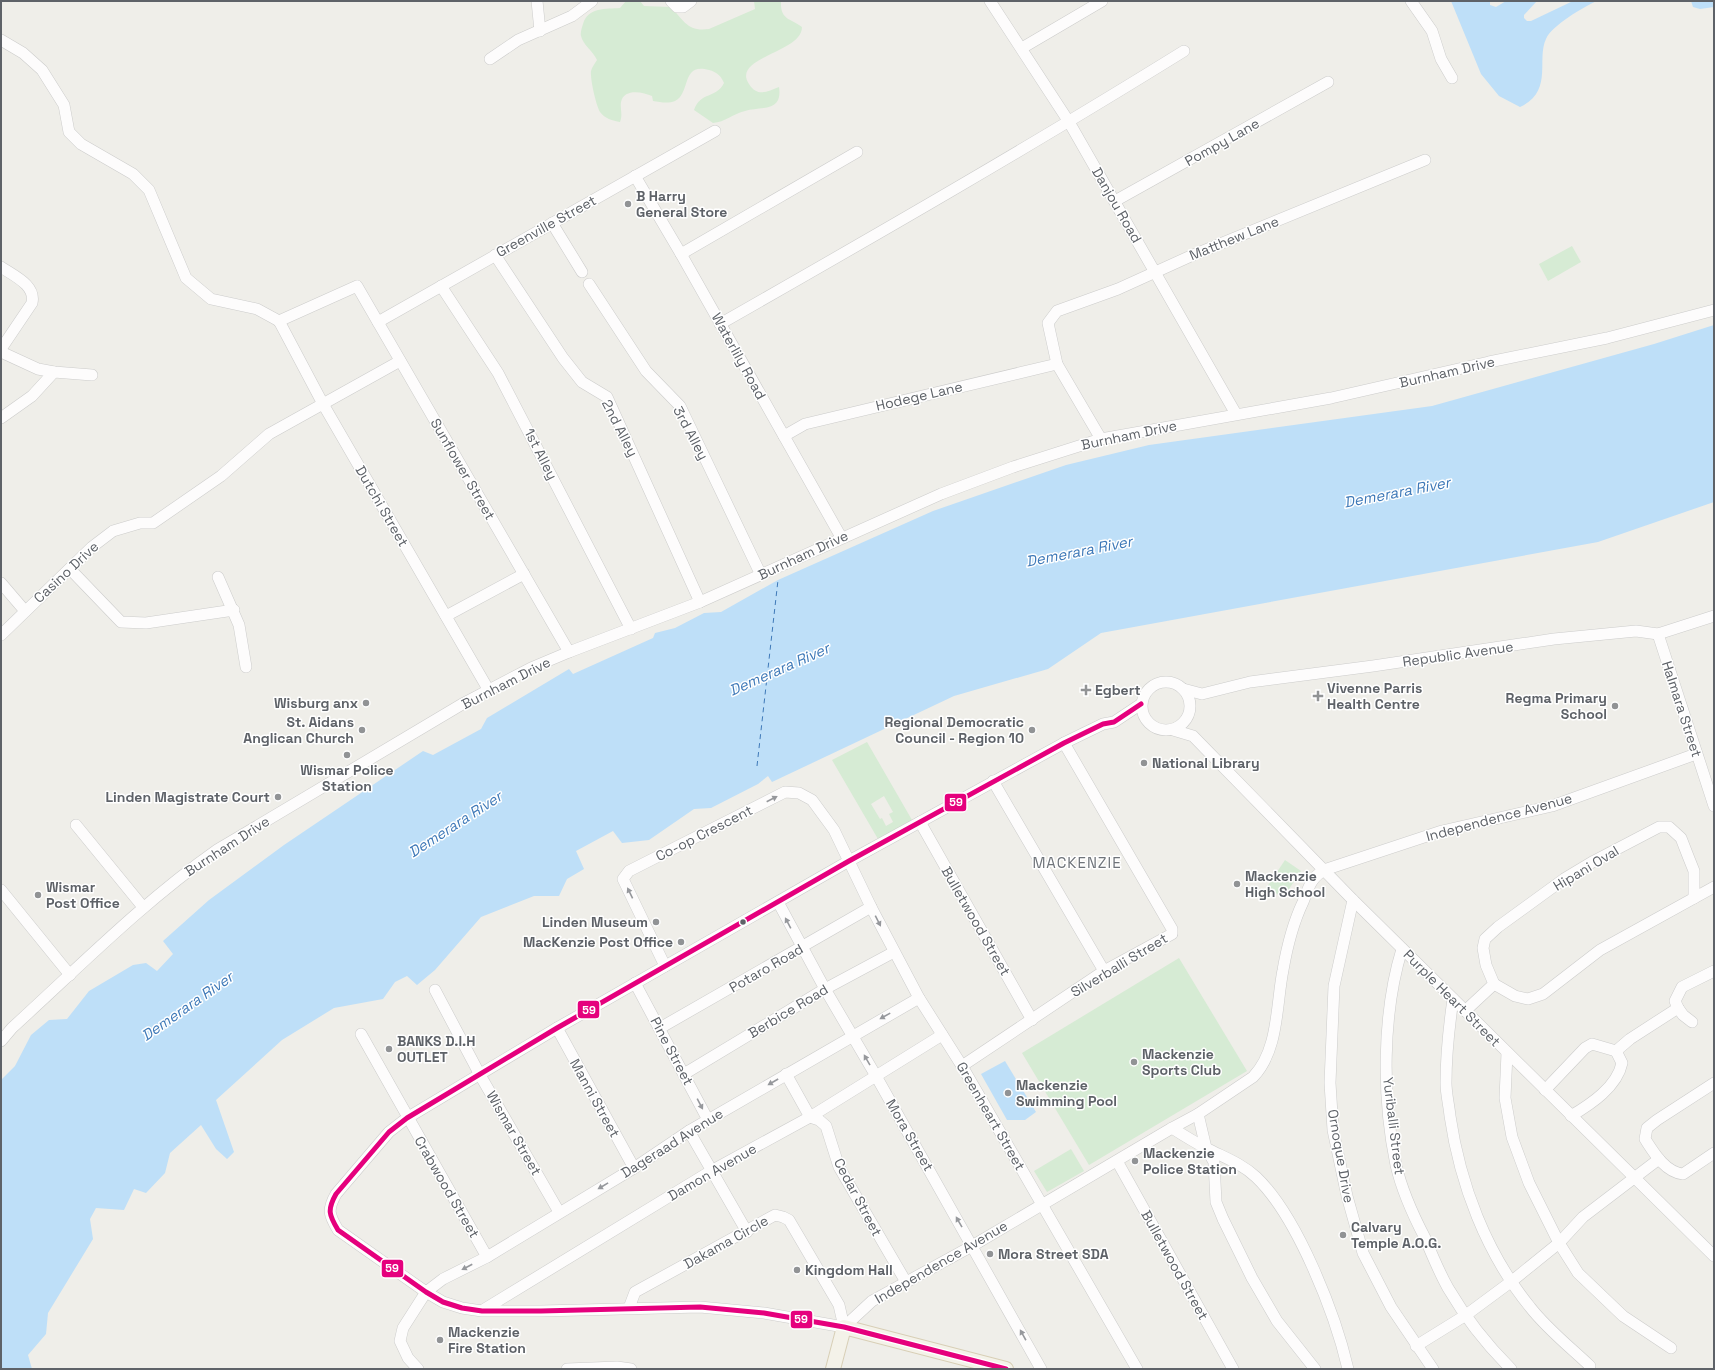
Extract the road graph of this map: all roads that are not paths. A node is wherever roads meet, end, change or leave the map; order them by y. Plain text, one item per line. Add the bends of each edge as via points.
1 (537, 1) edge
2 (592, 1) edge
3 (671, 1) edge
4 (691, 1) edge
5 (990, 1) edge
6 (1102, 1) edge
7 (1411, 1) edge
8 (540, 32) junction
9 (1, 40) edge
10 (1022, 48) junction
11 (1184, 51) dead end
12 (490, 59) dead end
13 (1452, 78) dead end
14 (1328, 82) dead end
15 (1069, 122) junction
16 (715, 131) dead end
17 (857, 152) dead end
18 (1425, 160) dead end
19 (635, 176) junction
20 (1115, 201) junction
21 (552, 224) junction
22 (681, 254) junction
23 (495, 255) junction
24 (1, 267) edge
25 (582, 272) dead end
26 (1156, 273) junction
27 (589, 284) dead end
28 (441, 286) junction
29 (1714, 310) edge
30 (279, 321) junction
31 (378, 322) junction
32 (720, 324) junction
33 (1, 350) edge
34 (400, 361) junction
35 (1057, 364) junction
36 (54, 372) junction
37 (92, 374) dead end
38 (323, 404) junction
39 (1236, 414) junction
40 (1, 418) edge
41 (784, 436) junction
42 (1101, 439) junction
43 (841, 537) junction
44 (70, 569) junction
45 (524, 574) junction
46 (761, 574) junction
47 (218, 577) dead end
48 (1, 583) edge
49 (700, 602) junction
50 (234, 610) junction
51 (25, 611) junction
52 (446, 616) junction
53 (1714, 616) edge
54 (631, 629) junction
55 (1658, 634) junction
56 (1, 635) edge
57 (569, 652) junction
58 (246, 667) dead end
59 (488, 689) junction
60 (1182, 689) junction
61 (1202, 694) junction
62 (1141, 704) junction
63 (1189, 712) junction
64 (1126, 715) junction
65 (1154, 728) junction
66 (1173, 730) junction
67 (1193, 736) junction
68 (1064, 743) junction
69 (1696, 754) junction
70 (993, 781) junction
71 (1714, 806) edge
72 (920, 822) junction
73 (76, 825) dead end
74 (849, 861) junction
75 (1324, 870) junction
76 (1714, 887) edge
77 (3, 897) edge
78 (1694, 898) junction
79 (1353, 900) junction
80 (778, 902) junction
81 (143, 907) junction
82 (871, 907) junction
83 (801, 947) junction
84 (1402, 949) junction
85 (894, 952) junction
86 (665, 966) junction
87 (1104, 971) junction
88 (1714, 971) edge
89 (70, 975) junction
90 (635, 983) junction
91 (1494, 984) junction
92 (825, 989) junction
93 (435, 990) dead end
94 (919, 998) junction
95 (1453, 999) junction
96 (1678, 1008) junction
97 (1465, 1011) junction
98 (1032, 1020) junction
99 (1692, 1022) dead end
100 (557, 1028) junction
101 (660, 1028) junction
102 (361, 1034) dead end
103 (852, 1035) junction
104 (942, 1035) junction
105 (1, 1041) edge
106 (1616, 1051) junction
107 (1507, 1053) junction
108 (962, 1066) junction
109 (684, 1074) junction
110 (786, 1074) junction
111 (480, 1075) junction
112 (876, 1076) junction
113 (1714, 1083) edge
114 (1545, 1090) junction
115 (1198, 1114) junction
116 (1571, 1116) junction
117 (810, 1117) junction
118 (407, 1118) junction
119 (708, 1120) junction
120 (1172, 1128) junction
121 (689, 1131) junction
122 (1206, 1148) junction
123 (1714, 1153) edge
124 (1659, 1159) junction
125 (1117, 1161) junction
126 (634, 1168) junction
127 (711, 1171) junction
128 (1634, 1178) junction
129 (1042, 1204) junction
130 (559, 1212) junction
131 (747, 1232) junction
132 (1559, 1243) junction
133 (972, 1246) junction
134 (487, 1256) junction
135 (1714, 1256) edge
136 (1512, 1281) junction
137 (906, 1282) junction
138 (426, 1292) junction
139 (629, 1308) junction
140 (482, 1311) junction
141 (1466, 1315) junction
142 (844, 1327) junction
143 (1416, 1346) junction
144 (1671, 1348) dead end
145 (1590, 1366) dead end
146 (616, 1368) edge
147 (418, 1369) edge
148 (567, 1369) edge
149 (631, 1369) edge
150 (833, 1369) edge
151 (1006, 1369) edge
152 (1041, 1369) edge
153 (1137, 1369) edge
154 (1233, 1369) edge
155 (1315, 1369) edge
156 (1348, 1369) edge
157 (1433, 1369) edge
158 (1511, 1369) edge

1 - 8 street
2 - 8 street via 572,16
3 - 4 street via 677,7 683,7
5 - 10 street, Danjou Road
6 - 10 street
7 - 13 street via 1432,31 1441,59
8 - 12 street via 518,40
9 - 30 street via 42,70 64,104 69,132 81,144 133,174 149,190 186,278 211,299 257,309
10 - 15 street, Danjou Road
11 - 15 street
14 - 20 street, Pompy Lane
15 - 20 street, Danjou Road
15 - 32 street
16 - 19 street, Greenville Street
17 - 22 street
18 - 26 street, Matthew Lane via 1193,255
19 - 21 street, Greenville Street
19 - 22 street, Waterlily Road
20 - 26 street, Danjou Road
21 - 23 street, Greenville Street
21 - 25 street
22 - 32 street, Waterlily Road
23 - 28 street, Greenville Street
23 - 49 street, 2nd Alley via 563,358 582,382 607,397
24 - 33 street via 24,283 33,297 32,303
26 - 35 street, Matthew Lane via 1057,311 1048,322
26 - 39 street, Danjou Road
27 - 46 street, 3rd Alley via 646,371 680,406
28 - 31 street, Greenville Street
28 - 54 street, 1st Alley via 498,373
29 - 39 street, Burnham Drive via 1607,338 1331,398
30 - 31 street, Sunflower Street via 357,286
30 - 38 street, Dutchi Street
31 - 34 street, Sunflower Street
32 - 41 street, Waterlily Road
33 - 36 street via 38,369
34 - 38 street, Casino Drive
34 - 45 street, Sunflower Street
35 - 41 street, Hodege Lane via 805,424
35 - 42 street
36 - 37 street
36 - 40 street via 32,396
38 - 44 street, Casino Drive via 269,434 221,476 153,523 140,523 113,531
38 - 52 street, Dutchi Street
39 - 42 street, Burnham Drive
41 - 43 street, Waterlily Road
42 - 43 street, Burnham Drive via 948,491
43 - 46 street, Burnham Drive
44 - 50 street via 121,622 146,623
44 - 51 street, Casino Drive
45 - 52 street
45 - 57 street, Sunflower Street
46 - 49 street, Burnham Drive
47 - 50 street
48 - 51 street
49 - 54 street, Burnham Drive
50 - 58 street
51 - 56 street, Casino Drive
52 - 59 street, Dutchi Street
53 - 55 street, Republic Avenue
54 - 57 street, Burnham Drive
55 - 61 street, Republic Avenue via 1636,631 1554,639 1250,682
55 - 69 street, Halmara Street
57 - 59 street, Burnham Drive
59 - 81 street, Burnham Drive via 229,843 179,877
60 - 61 street, Republic Avenue
60 - 62 street via 1170,683 1157,683 1149,688
60 - 63 street via 1189,701
61 - 63 street
62 - 64 street
62 - 65 street via 1146,722
63 - 66 street via 1179,727
63 - 67 street
64 - 65 street
64 - 68 street
65 - 66 street via 1163,731
66 - 67 street, Purple Heart Street
67 - 75 street, Purple Heart Street
68 - 70 street
68 - 87 street, Silverballi Street via 1172,929 1172,934 1166,939
69 - 71 street, Halmara Street
69 - 75 street, Independence Avenue via 1552,806 1442,831
70 - 72 street
70 - 87 street
72 - 74 street
72 - 98 street, Bulletwood Street
73 - 81 street
74 - 80 street
74 - 82 street, Greenheart Street
86 -> 74 street, Co-op Crescent via 623,879 629,871 785,792 799,793 812,800 834,830
75 - 79 street, Purple Heart Street
75 - 115 street, Independence Avenue via 1314,877 1297,915 1283,968 1271,1044 1265,1060 1253,1078
76 - 78 street
77 - 89 street
78 - 91 street via 1600,950 1543,994 1528,999 1515,996
78 - 91 street, Hipani Oval via 1694,871 1681,838 1669,827 1659,827 1564,879 1485,939 1482,948
79 - 84 street, Purple Heart Street
79 - 143 street, Ornoque Drive via 1334,986 1330,1084 1333,1130 1363,1254 1391,1307
83 -> 80 street, Mora Street
80 - 86 street
81 - 89 street, Burnham Drive
82 - 83 street, Potaro Road
82 -> 85 street, Greenheart Street
83 - 92 street, Mora Street
83 - 101 street, Potaro Road
84 - 95 street, Purple Heart Street
84 - 141 street, Yuriballi Street via 1396,968 1386,1045 1387,1093 1396,1165 1409,1205 1448,1288
85 - 92 street, Berbice Road
85 - 94 street, Greenheart Street
86 - 90 street
87 - 98 street, Silverballi Street
88 - 96 street via 1682,987 1676,1001
89 - 105 street, Burnham Drive
90 - 100 street
90 - 101 street, Pine Street
91 - 97 street
92 - 103 street, Mora Street
92 - 109 street, Berbice Road
93 - 111 street, Wismar Street
94 -> 103 street, Dageraad Avenue
94 - 104 street, Greenheart Street
95 - 97 street, Purple Heart Street
95 - 136 street via 1448,1027 1446,1085 1454,1139 1468,1195 1490,1243
96 - 99 street
96 - 106 street
97 - 107 street, Purple Heart Street
98 - 108 street, Silverballi Street
100 - 111 street
100 - 126 street, Manni Street
101 - 109 street, Pine Street
102 - 118 street, Crabwood Street
103 - 110 street, Dageraad Avenue
112 -> 103 street, Mora Street
104 - 108 street, Greenheart Street
104 - 112 street, Damon Avenue
106 - 114 street via 1592,1044 1585,1048
106 - 116 street via 1622,1063 1620,1073 1608,1090
107 - 114 street, Purple Heart Street
107 - 132 street via 1505,1098 1512,1137 1529,1183
108 - 129 street, Greenheart Street
109 -> 119 street, Pine Street
110 - 117 street, Cedar Street
110 -> 119 street, Dageraad Avenue
111 - 118 street
111 - 130 street, Wismar Street
112 - 117 street, Damon Avenue
133 -> 112 street, Mora Street
113 - 124 street via 1647,1128 1645,1139
114 - 116 street, Purple Heart Street
115 - 120 street, Independence Avenue
115 - 122 street
116 - 128 street, Purple Heart Street
117 - 127 street, Damon Avenue
117 - 137 street, Cedar Street via 820,1120 826,1126 839,1167
118 - 134 street, Crabwood Street
118 - 138 street via 389,1132 336,1194 329,1215 338,1230
119 - 121 street, Dageraad Avenue
120 - 122 street
120 - 125 street, Independence Avenue
121 - 126 street, Dageraad Avenue
121 - 127 street
122 - 155 street via 1214,1162 1216,1202 1249,1272 1277,1321
122 - 156 street via 1242,1166 1255,1176 1282,1211 1296,1234 1332,1314
123 - 124 street via 1683,1174 1671,1171
124 - 128 street
125 - 129 street, Independence Avenue
125 - 154 street, Bulletwood Street
126 -> 130 street, Dageraad Avenue
127 - 131 street
127 - 140 street, Damon Avenue
128 - 132 street via 1583,1217
128 - 135 street, Purple Heart Street
129 - 133 street, Independence Avenue
129 - 153 street, Greenheart Street
130 - 134 street, Dageraad Avenue
131 - 139 street, Dakama Circle via 635,1292
131 - 142 street, Dakama Circle via 775,1215 789,1220 839,1305
132 - 136 street
132 - 144 street via 1578,1273 1623,1316
133 - 137 street, Independence Avenue
152 -> 133 street, Mora Street
134 -> 138 street, Dageraad Avenue
136 - 141 street
136 - 145 street via 1530,1307
137 - 142 street, Independence Avenue via 872,1301
138 - 140 street via 443,1302
138 - 147 street via 403,1328 400,1341 408,1358
139 - 140 street
139 - 142 street via 700,1307 764,1313
141 - 143 street
141 - 158 street, Yuriballi Street
142 - 150 main road
142 - 151 main road
143 - 157 street, Ornoque Drive
146 - 148 street
146 - 149 street

